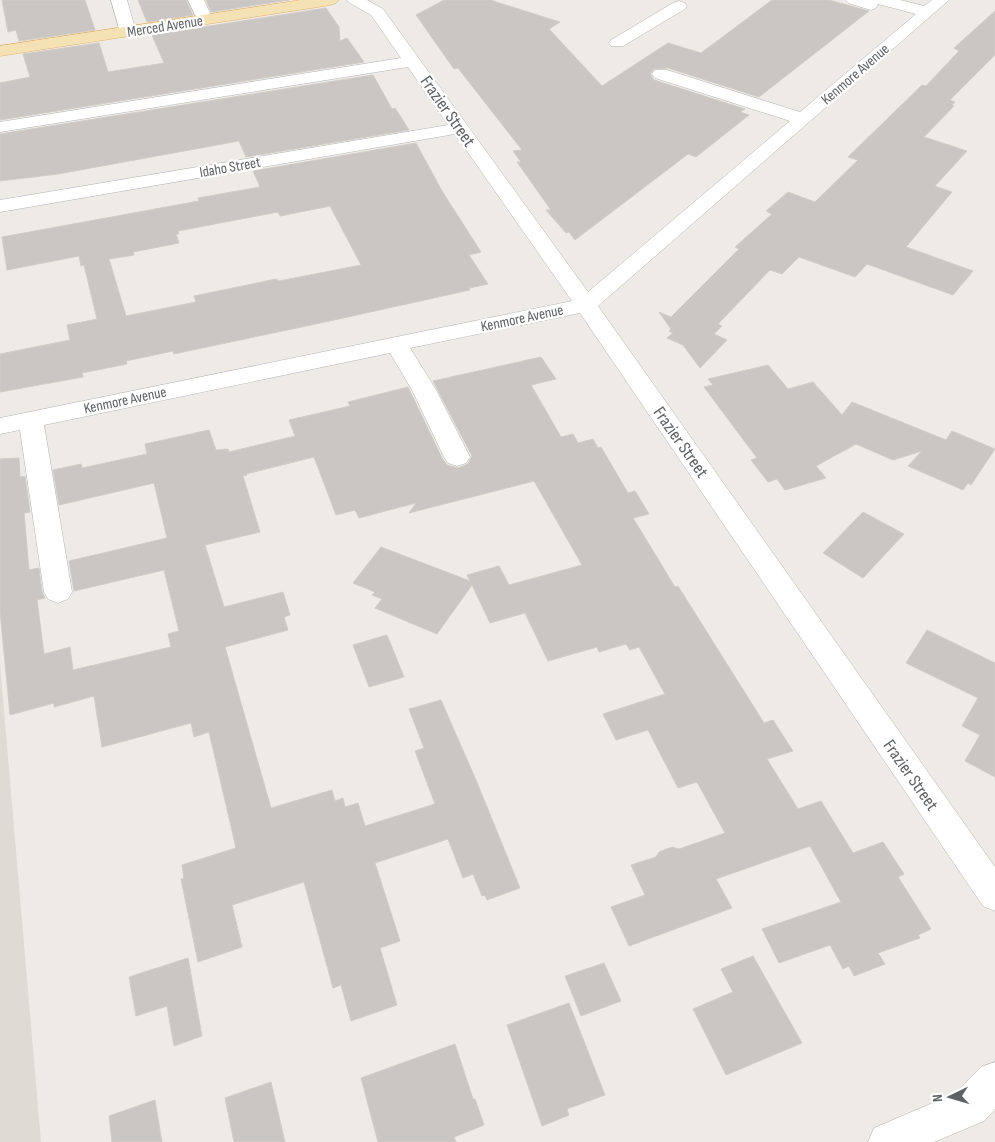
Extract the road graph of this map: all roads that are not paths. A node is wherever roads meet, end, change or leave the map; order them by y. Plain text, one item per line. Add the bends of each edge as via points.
1 (119, 0) edge
2 (196, 0) edge
3 (331, 0) edge
4 (355, 0) edge
5 (661, 0) edge
6 (853, 0) edge
7 (311, 2) edge
8 (684, 3) edge
9 (876, 3) edge
10 (934, 6) edge
11 (205, 20) junction
12 (128, 32) junction
13 (617, 43) dead end
14 (0, 51) edge
15 (412, 60) junction
16 (661, 74) dead end
17 (803, 119) junction
18 (0, 127) edge
19 (460, 128) junction
20 (0, 206) edge
21 (586, 305) junction
22 (396, 344) junction
23 (31, 420) junction
24 (0, 426) edge
25 (457, 457) dead end
26 (58, 592) dead end
27 (995, 895) edge
28 (995, 1081) edge
29 (888, 1142) edge

1 - 12 street
2 - 11 street
3 - 7 main road, Merced Avenue
4 - 15 street, Frazier Street via 377,12
5 - 8 street
6 - 9 street
7 - 11 main road, Merced Avenue
8 - 13 street
9 - 10 street
10 - 17 street, Kenmore Avenue
11 - 12 main road, Merced Avenue
12 - 14 main road, Merced Avenue
15 - 18 street
15 - 19 street, Frazier Street
16 - 17 street
17 - 21 street, Kenmore Avenue
19 - 20 street, Idaho Street
19 - 21 street, Frazier Street
21 - 22 street, Kenmore Avenue
21 - 27 street, Frazier Street
22 - 23 street, Kenmore Avenue
22 - 25 street via 424,390
23 - 24 street, Kenmore Avenue
23 - 26 street
28 - 29 street via 970,1107

